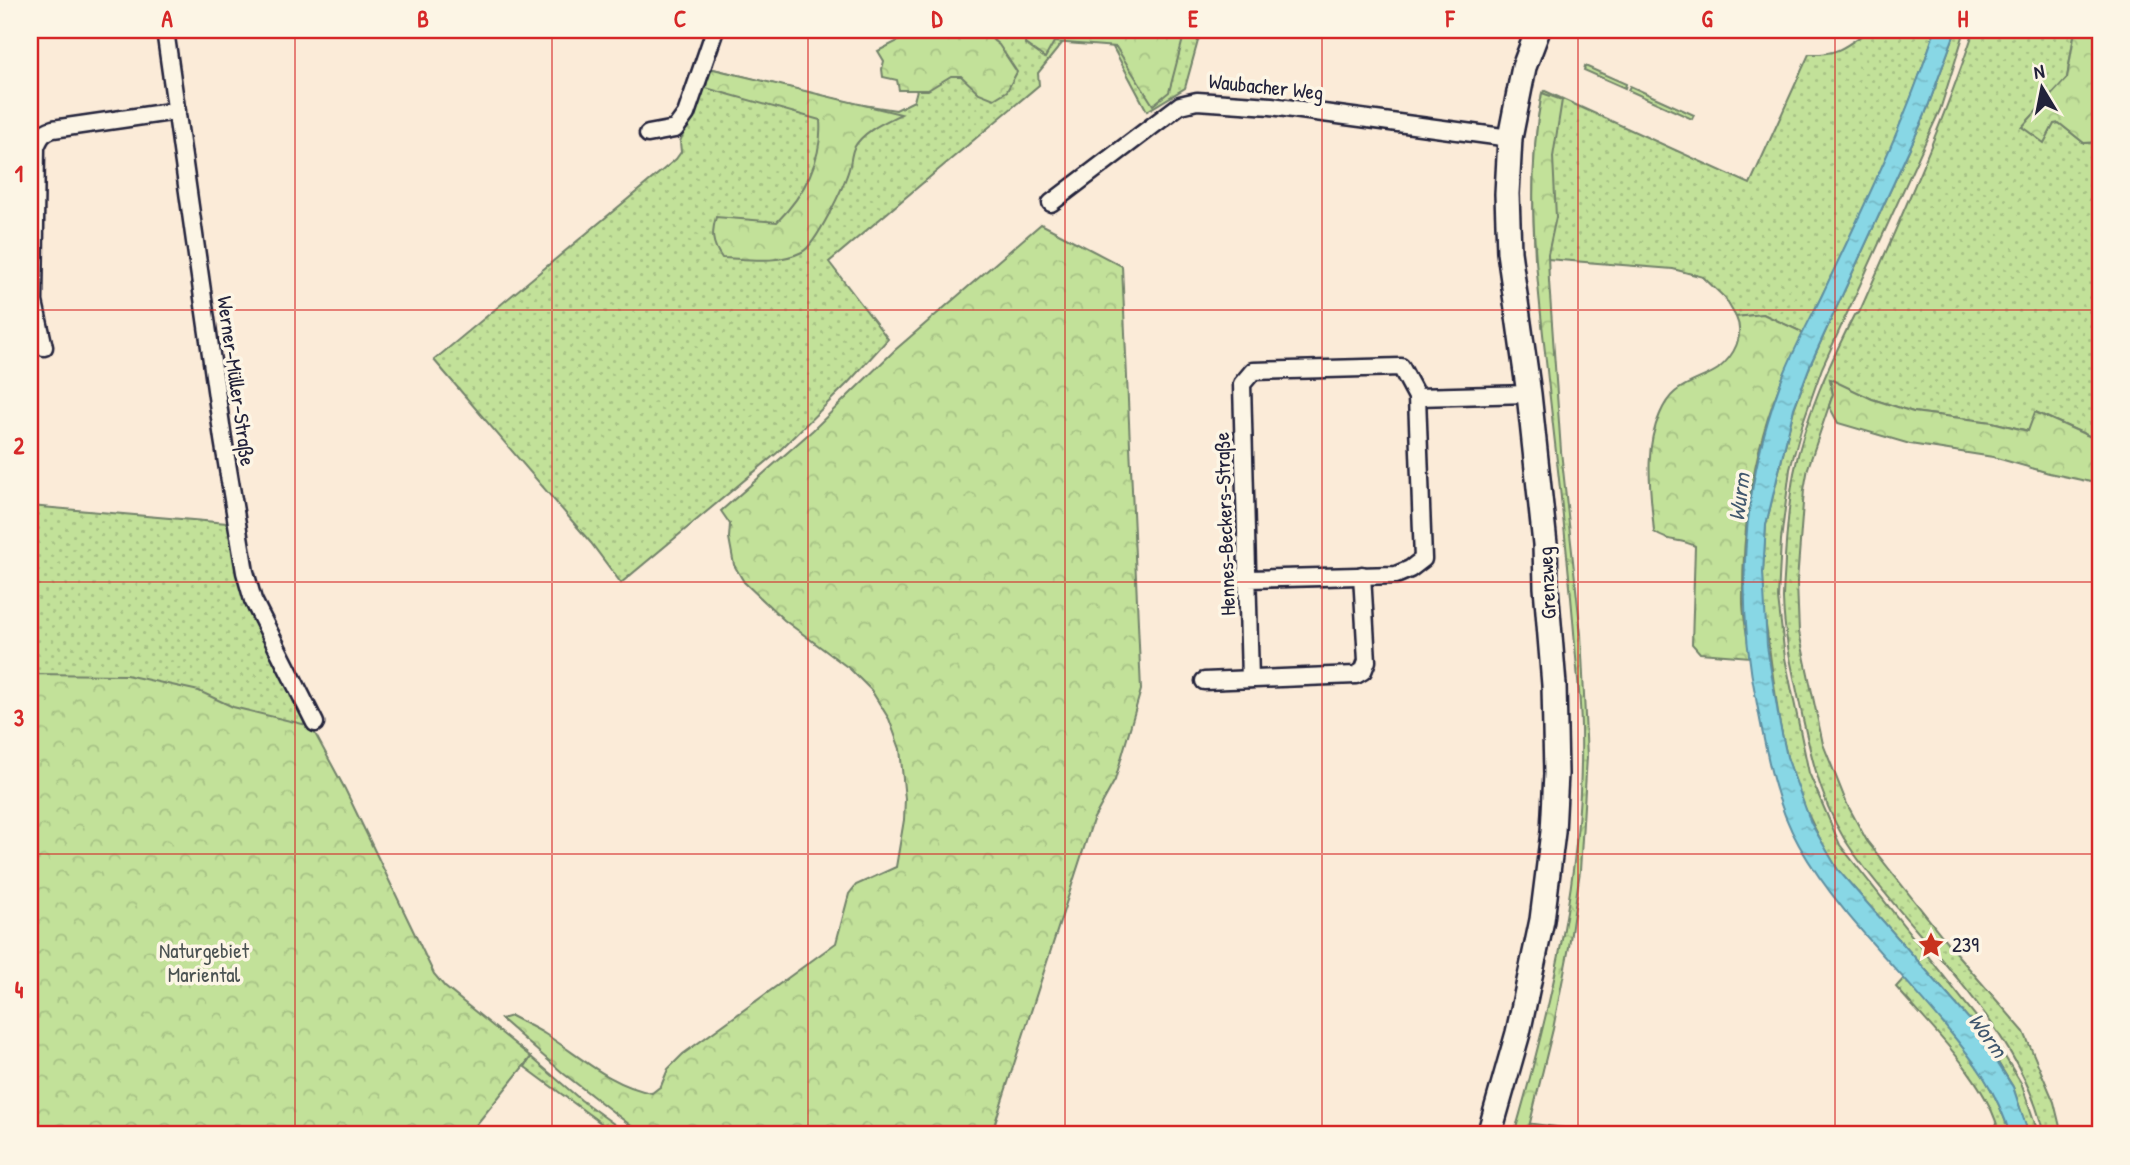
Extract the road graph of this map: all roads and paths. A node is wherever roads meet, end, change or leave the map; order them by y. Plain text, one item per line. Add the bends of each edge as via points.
1 (165, 30) edge
2 (715, 30) edge
3 (1538, 30) edge
4 (177, 111) junction
5 (648, 134) dead end
6 (1510, 138) junction
7 (1051, 203) dead end
8 (44, 346) dead end
9 (1529, 394) junction
10 (1417, 397) junction
11 (1362, 575) junction
12 (1248, 579) junction
13 (1250, 679) junction
14 (1204, 681) dead end
15 (315, 723) dead end
16 (1489, 1135) edge

1 - 4 street, Werner-Müller-Straße
2 - 5 street via 685,114 675,129
3 - 6 street, Grenzweg via 1524,67
4 - 8 street via 54,129 40,138 36,147 34,302
4 - 15 street, Werner-Müller-Straße via 245,572 253,600
6 - 7 street, Waubacher Weg via 1271,106 1197,101 1180,105
6 - 9 street, Grenzweg via 1509,252
9 - 10 street
9 - 16 street, Grenzweg via 1554,679 1553,832 1540,929
10 - 11 street via 1423,559 1396,575
10 - 12 street, Hennes-Beckers-Straße via 1401,367 1253,372 1242,384
11 - 12 street
11 - 13 street via 1367,661 1363,671
12 - 13 street, Hennes-Beckers-Straße
13 - 14 street

